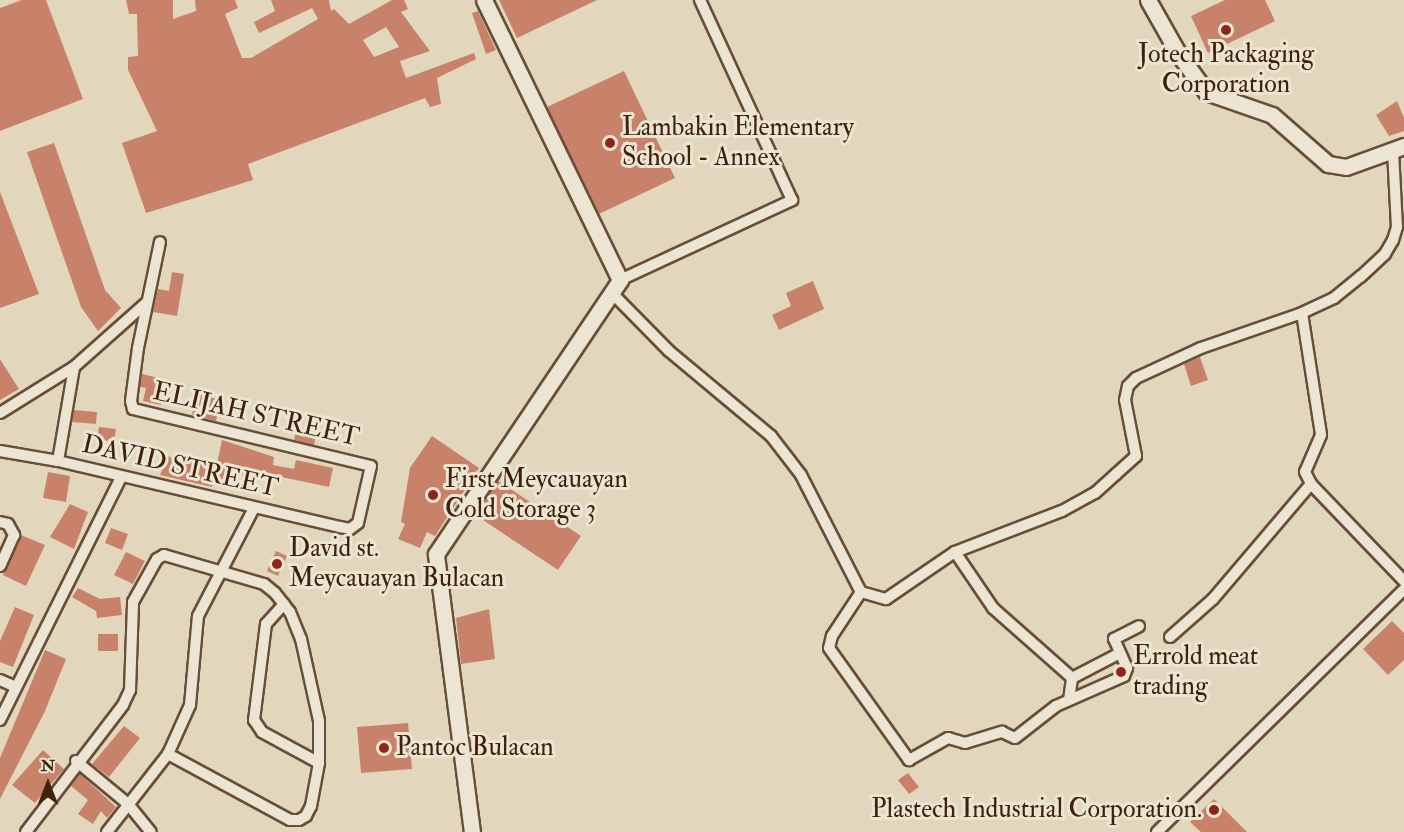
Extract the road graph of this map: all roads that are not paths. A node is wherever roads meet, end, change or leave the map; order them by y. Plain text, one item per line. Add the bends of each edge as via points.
1 (484, 0) edge
2 (700, 0) edge
3 (1148, 0) edge
4 (1399, 148) edge
5 (160, 242) dead end
6 (616, 287) junction
7 (146, 303) junction
8 (1302, 313) junction
9 (74, 367) junction
10 (0, 413) edge
11 (0, 451) edge
12 (58, 461) junction
13 (121, 477) junction
14 (1311, 484) junction
15 (254, 508) junction
16 (0, 522) edge
17 (350, 529) joint
18 (956, 552) junction
19 (0, 566) edge
20 (223, 571) junction
21 (1404, 581) edge
22 (1404, 589) edge
23 (861, 592) junction
24 (284, 604) junction
25 (1139, 626) dead end
26 (1170, 638) dead end
27 (1120, 652) junction
28 (1072, 678) junction
29 (0, 680) edge
30 (16, 687) junction
31 (1069, 700) junction
32 (0, 720) edge
33 (168, 754) junction
34 (76, 761) junction
35 (319, 763) junction
36 (128, 804) junction
37 (26, 832) edge
38 (107, 832) edge
39 (151, 832) edge
40 (472, 832) edge
41 (1157, 832) edge

1 - 6 street
2 - 6 street via 792,200
3 - 4 street via 1178,53 1214,98 1272,115 1334,166 1346,167
4 - 8 street via 1397,227 1385,254 1334,298
5 - 7 street, ELIJAH STREET
6 - 23 street via 669,351 771,436 801,475
6 - 40 street via 436,554
7 - 9 street
7 - 17 street, ELIJAH STREET via 130,401 133,409 371,466 358,523
8 - 14 street via 1321,435 1305,468
8 - 18 street via 1182,356 1136,378 1128,386 1125,400 1136,456 1095,493 1062,511
9 - 10 street
9 - 12 street
11 - 12 street, DAVID STREET
12 - 13 street, DAVID STREET
13 - 15 street, DAVID STREET
13 - 30 street
14 - 21 street
14 - 26 street via 1213,599
15 - 17 street, DAVID STREET
15 - 20 street
16 - 19 street via 8,525 14,535
18 - 23 street via 894,597 886,599
18 - 28 street via 993,608
20 - 24 street via 264,584
20 - 33 street via 198,616 190,705
20 - 34 street via 164,555 157,559 131,612 130,690
22 - 41 street
23 - 31 street via 832,636 829,648 909,760 948,738 964,743 1002,732 1015,738
24 - 35 street via 301,639 309,668 320,721
24 - 35 street via 266,624 254,720 262,732
25 - 27 street via 1116,636
27 - 28 street
27 - 31 street via 1127,668 1124,676
28 - 31 street
29 - 30 street
30 - 32 street
33 - 35 street via 298,820 306,816 311,806
33 - 36 street
34 - 36 street
34 - 37 street
36 - 38 street
36 - 39 street

